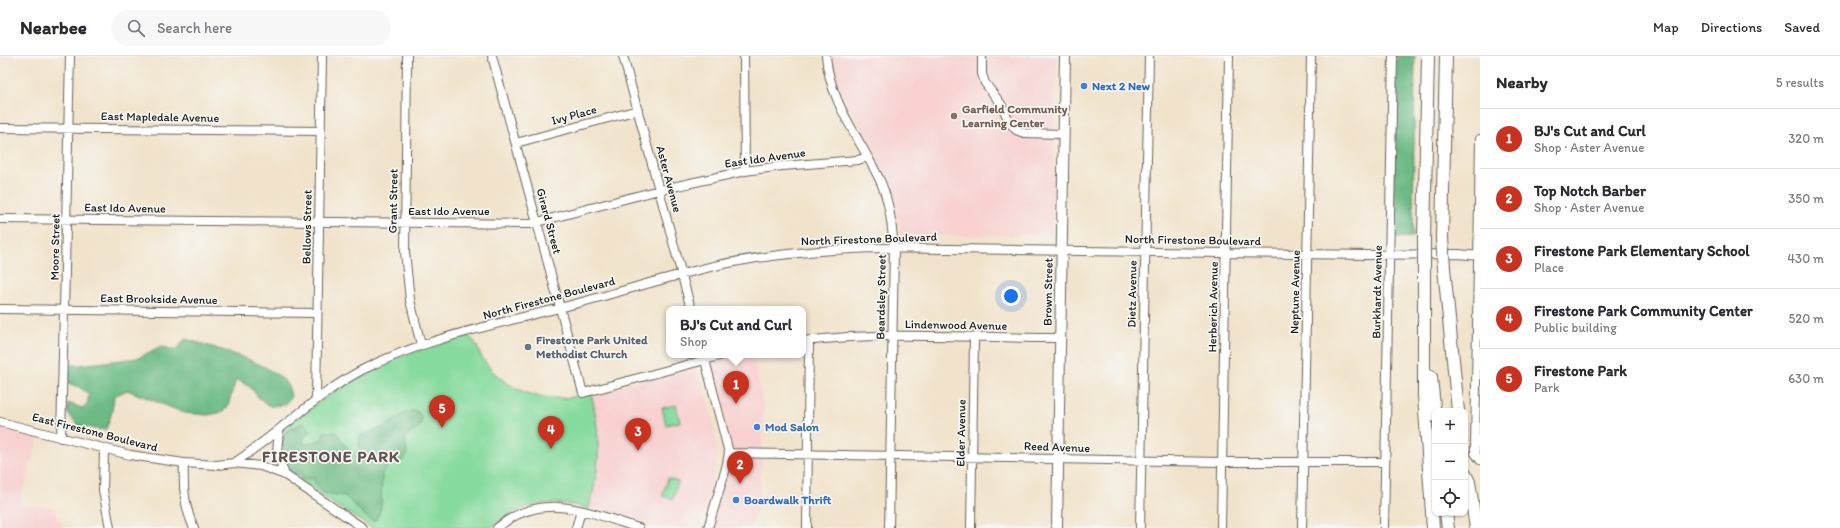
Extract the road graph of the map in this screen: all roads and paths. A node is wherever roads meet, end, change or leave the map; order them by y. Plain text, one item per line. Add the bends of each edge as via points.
1 (70, 56) edge
2 (322, 56) edge
3 (407, 56) edge
4 (492, 56) edge
5 (623, 56) edge
6 (744, 56) edge
7 (826, 56) edge
8 (982, 56) edge
9 (1066, 56) edge
10 (1149, 56) edge
11 (1230, 56) edge
12 (1311, 56) edge
13 (1393, 56) edge
14 (1428, 61) edge
15 (1446, 61) edge
16 (638, 110) junction
17 (0, 128) edge
18 (70, 128) junction
19 (321, 131) junction
20 (1064, 134) junction
21 (1480, 139) edge
22 (516, 143) junction
23 (867, 157) junction
24 (745, 171) junction
25 (659, 190) junction
26 (0, 219) edge
27 (68, 219) junction
28 (320, 222) junction
29 (537, 222) junction
30 (404, 223) junction
31 (894, 248) junction
32 (1062, 250) junction
33 (1145, 252) junction
34 (1226, 252) junction
35 (1308, 254) junction
36 (1389, 254) junction
37 (1479, 256) edge
38 (682, 275) junction
39 (690, 306) edge
40 (560, 308) junction
41 (0, 310) edge
42 (66, 310) junction
43 (1424, 311) junction
44 (317, 313) junction
45 (892, 336) junction
46 (974, 338) junction
47 (1060, 338) junction
48 (806, 341) edge
49 (421, 345) junction
50 (701, 358) edge
51 (704, 358) edge
52 (316, 399) junction
53 (1434, 408) edge
54 (1458, 408) edge
55 (0, 422) edge
56 (279, 430) junction
57 (61, 438) junction
58 (104, 449) junction
59 (729, 453) junction
60 (808, 455) junction
61 (890, 456) junction
62 (972, 457) junction
63 (1058, 459) junction
64 (1480, 460) edge
65 (1142, 461) junction
66 (1222, 462) junction
67 (1304, 462) junction
68 (1385, 462) junction
69 (184, 463) junction
70 (234, 463) junction
71 (285, 475) junction
72 (1468, 480) edge
73 (582, 511) junction
74 (1446, 516) edge
75 (1468, 516) edge
76 (110, 528) edge
77 (194, 528) edge
78 (363, 528) edge
79 (497, 528) edge
80 (576, 528) edge
81 (639, 528) edge
82 (708, 528) edge
83 (807, 528) edge
84 (889, 528) edge
85 (971, 528) edge
86 (1057, 528) edge
87 (1140, 528) edge
88 (1221, 528) edge
89 (1302, 528) edge
90 (1384, 528) edge
91 (1433, 528) edge
92 (1448, 528) edge
93 (1469, 528) edge
94 (1476, 528) edge

1 - 18 street, Moore Street
2 - 19 street, Bellows Street
3 - 30 street, Grant Street
4 - 22 street, Girard Street
5 - 16 street, Aster Avenue
6 - 24 street
7 - 23 street, Beardsley Street via 830,80 837,99
8 - 20 street via 985,83 1016,130 1024,133
9 - 20 main road, Brown Street
10 - 33 street, Dietz Avenue
11 - 34 street, Herberich Avenue
12 - 35 street, Neptune Avenue
13 - 36 street, Burkhardt Avenue
14 - 43 highway, bridge
15 - 54 highway, bridge via 1442,238
16 - 22 street, Ivy Place
16 - 25 street, Aster Avenue
17 - 18 street, East Mapledale Avenue
18 - 19 street, East Mapledale Avenue
18 - 27 street, Moore Street
19 - 28 street, Bellows Street
20 - 32 main road, Brown Street
21 - 37 street
22 - 29 street, Girard Street
23 - 24 street, East Ido Avenue
23 - 31 street, Beardsley Street via 882,185 888,204
24 - 25 street, East Ido Avenue
25 - 29 street, East Ido Avenue
25 - 38 street, Aster Avenue
26 - 27 street, East Ido Avenue
27 - 28 street, East Ido Avenue
27 - 42 street, Moore Street
28 - 30 street, East Ido Avenue
28 - 44 street, Bellows Street
29 - 30 street, East Ido Avenue
29 - 40 street, Girard Street
30 - 49 street, Grant Street via 407,281
31 - 32 street, North Firestone Boulevard
31 - 38 street, North Firestone Boulevard via 796,253 740,261
31 - 45 street, Beardsley Street
32 - 33 street, North Firestone Boulevard
32 - 47 main road, Brown Street
33 - 34 street, North Firestone Boulevard
33 - 65 street, Dietz Avenue
34 - 35 street, North Firestone Boulevard
34 - 66 street, Herberich Avenue
35 - 36 street, North Firestone Boulevard
35 - 67 street, Neptune Avenue
36 - 37 street, North Firestone Boulevard
36 - 68 street, Burkhardt Avenue
37 - 64 street via 1474,448
38 - 39 street, Aster Avenue
38 - 40 street, North Firestone Boulevard
40 - 49 street, North Firestone Boulevard
40 - 50 street, Girard Street via 583,393
41 - 42 street, East Brookside Avenue
42 - 44 street, East Brookside Avenue
42 - 57 street, Moore Street
43 - 53 highway
43 - 91 highway via 1424,395
44 - 52 street, Bellows Street
45 - 46 street, Lindenwood Avenue
45 - 48 street, Lindenwood Avenue
45 - 61 street, Beardsley Street
46 - 47 street, Lindenwood Avenue
46 - 62 street, Elder Avenue
47 - 63 main road, Brown Street
48 - 60 street
49 - 52 street, North Firestone Boulevard via 370,366
51 - 59 street
52 - 56 street, North Firestone Boulevard
55 - 57 street, East Firestone Boulevard
56 - 70 street, North Firestone Boulevard
56 - 71 street via 277,452
57 - 58 street, East Firestone Boulevard
58 - 69 street, East Firestone Boulevard
58 - 76 street via 103,490
59 - 60 street, Reed Avenue
59 - 82 street
60 - 61 street, Reed Avenue
60 - 83 street
61 - 62 street, Reed Avenue
61 - 84 street, Beardsley Street
62 - 63 street, Reed Avenue
62 - 85 street, Elder Avenue
63 - 65 street, Reed Avenue
63 - 86 main road, Brown Street
65 - 66 street, Reed Avenue
65 - 87 street, Dietz Avenue
66 - 67 street, Reed Avenue
66 - 88 street, Herberich Avenue
67 - 68 street, Reed Avenue
67 - 89 street, Neptune Avenue
68 - 90 street, Burkhardt Avenue
69 - 70 street, East Firestone Boulevard
69 - 77 street via 184,496
70 - 71 street, East Firestone Boulevard via 261,466
71 - 78 street, East Firestone Boulevard
72 - 94 highway
73 - 79 street via 567,507 542,507 513,517
73 - 80 street
73 - 81 street
74 - 92 highway
75 - 93 highway

